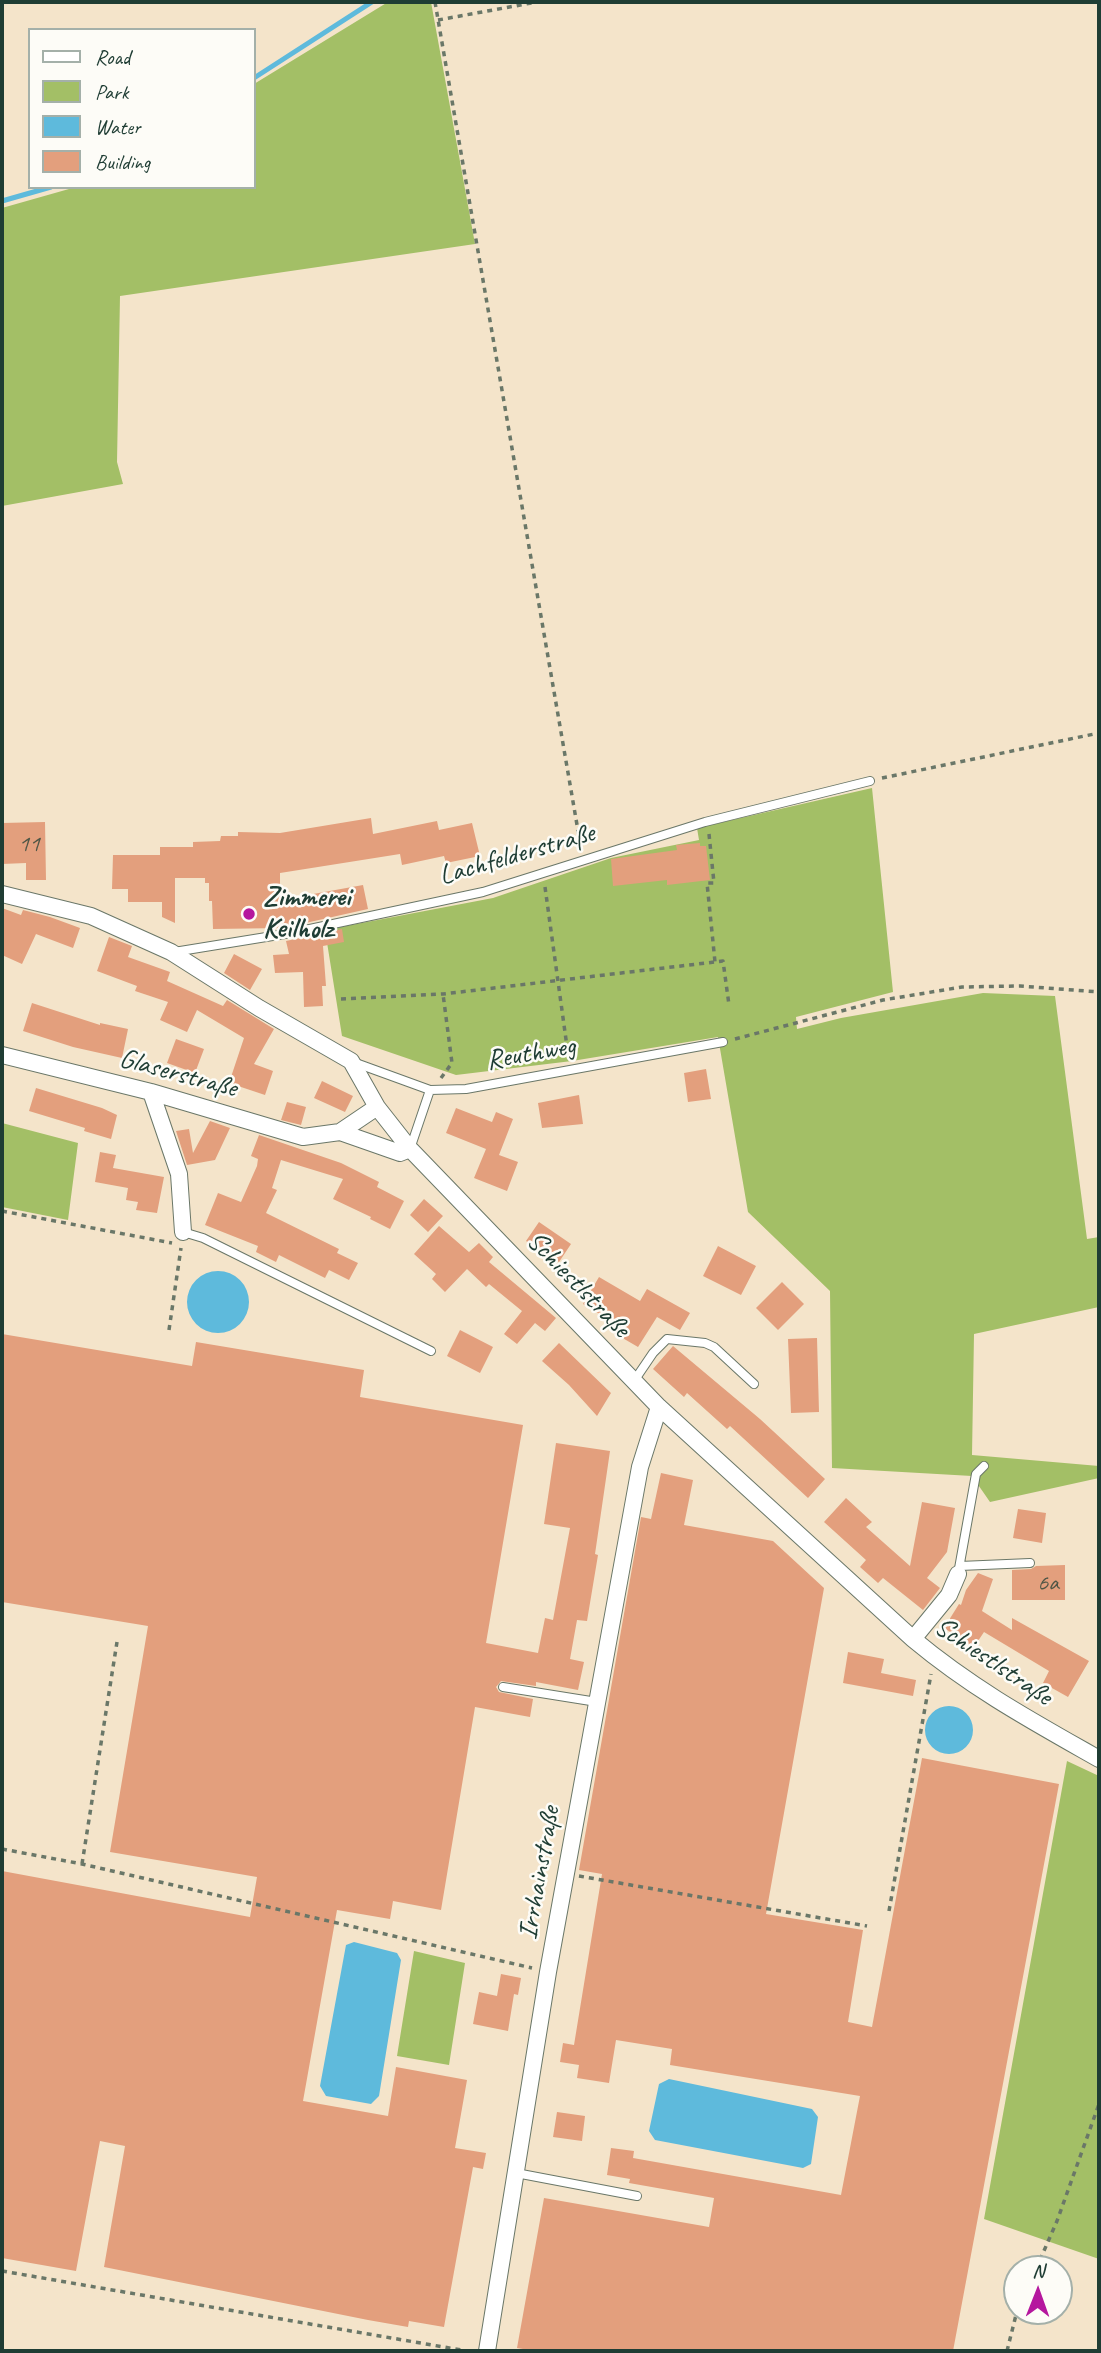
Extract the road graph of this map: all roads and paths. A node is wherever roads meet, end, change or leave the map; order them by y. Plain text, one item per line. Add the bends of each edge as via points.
1 (435, 2) edge
2 (537, 2) edge
3 (438, 20) junction
4 (1099, 733) edge
5 (870, 781) joint
6 (707, 821) junction
7 (583, 861) junction
8 (545, 887) dead end
9 (2, 894) edge
10 (171, 952) junction
11 (715, 962) junction
12 (559, 981) junction
13 (1099, 992) edge
14 (443, 994) junction
15 (341, 999) dead end
16 (729, 1005) dead end
17 (723, 1042) joint
18 (569, 1054) dead end
19 (2, 1055) edge
20 (351, 1061) junction
21 (430, 1090) junction
22 (151, 1092) junction
23 (377, 1107) junction
24 (340, 1132) junction
25 (410, 1149) junction
26 (2, 1211) edge
27 (183, 1232) joint
28 (169, 1330) dead end
29 (431, 1352) dead end
30 (634, 1381) junction
31 (754, 1384) dead end
32 (659, 1407) junction
33 (984, 1466) dead end
34 (1030, 1563) dead end
35 (959, 1570) junction
36 (913, 1639) junction
37 (117, 1642) dead end
38 (943, 1664) junction
39 (503, 1687) dead end
40 (598, 1702) junction
41 (1099, 1759) edge
42 (2, 1849) edge
43 (82, 1864) junction
44 (567, 1873) junction
45 (889, 1911) dead end
46 (867, 1926) dead end
47 (548, 1972) junction
48 (1099, 2104) edge
49 (516, 2173) junction
50 (637, 2196) dead end
51 (1041, 2255) edge
52 (2, 2271) edge
53 (1014, 2325) edge
54 (467, 2351) edge
55 (487, 2351) edge
56 (1007, 2351) edge

1 - 3 path
2 - 3 path
3 - 7 path
4 - 5 path
5 - 6 lane, Lachfelderstraße
6 - 7 lane, Lachfelderstraße
6 - 11 path via 714,883 707,883
7 - 10 lane, Lachfelderstraße via 483,892 291,933
8 - 12 path
9 - 10 street via 91,916
10 - 20 street
11 - 12 path
11 - 16 path via 723,961
12 - 14 path
12 - 18 path
13 - 17 path via 962,987 883,1000
14 - 15 path
14 - 21 path via 452,1063
17 - 21 lane, Reuthweg via 466,1089
19 - 22 street, Glaserstraße
20 - 21 lane, Reuthweg
20 - 23 street, Schiestlstraße
21 - 25 lane
22 - 24 street, Glaserstraße via 303,1137
22 - 27 street via 179,1174
23 - 24 street, Glaserstraße
23 - 25 street, Schiestlstraße
24 - 25 street, Glaserstraße via 401,1153
25 - 30 street, Schiestlstraße
26 - 28 path via 181,1245
27 - 29 lane
30 - 31 lane via 667,1339 714,1347
30 - 32 street, Schiestlstraße
32 - 36 street, Schiestlstraße
32 - 40 street, Irrhainstraße via 640,1467
33 - 35 lane via 975,1475
34 - 35 lane
35 - 36 street via 949,1595
36 - 38 street, Schiestlstraße
37 - 43 path
38 - 41 street, Schiestlstraße via 1006,1707
38 - 45 path via 930,1675
39 - 40 lane
40 - 44 street, Irrhainstraße
42 - 43 path
43 - 47 path
44 - 46 path
44 - 47 street, Irrhainstraße
47 - 49 street, Irrhainstraße
48 - 51 path
49 - 50 lane
49 - 55 street, Irrhainstraße
52 - 54 path
53 - 56 path

